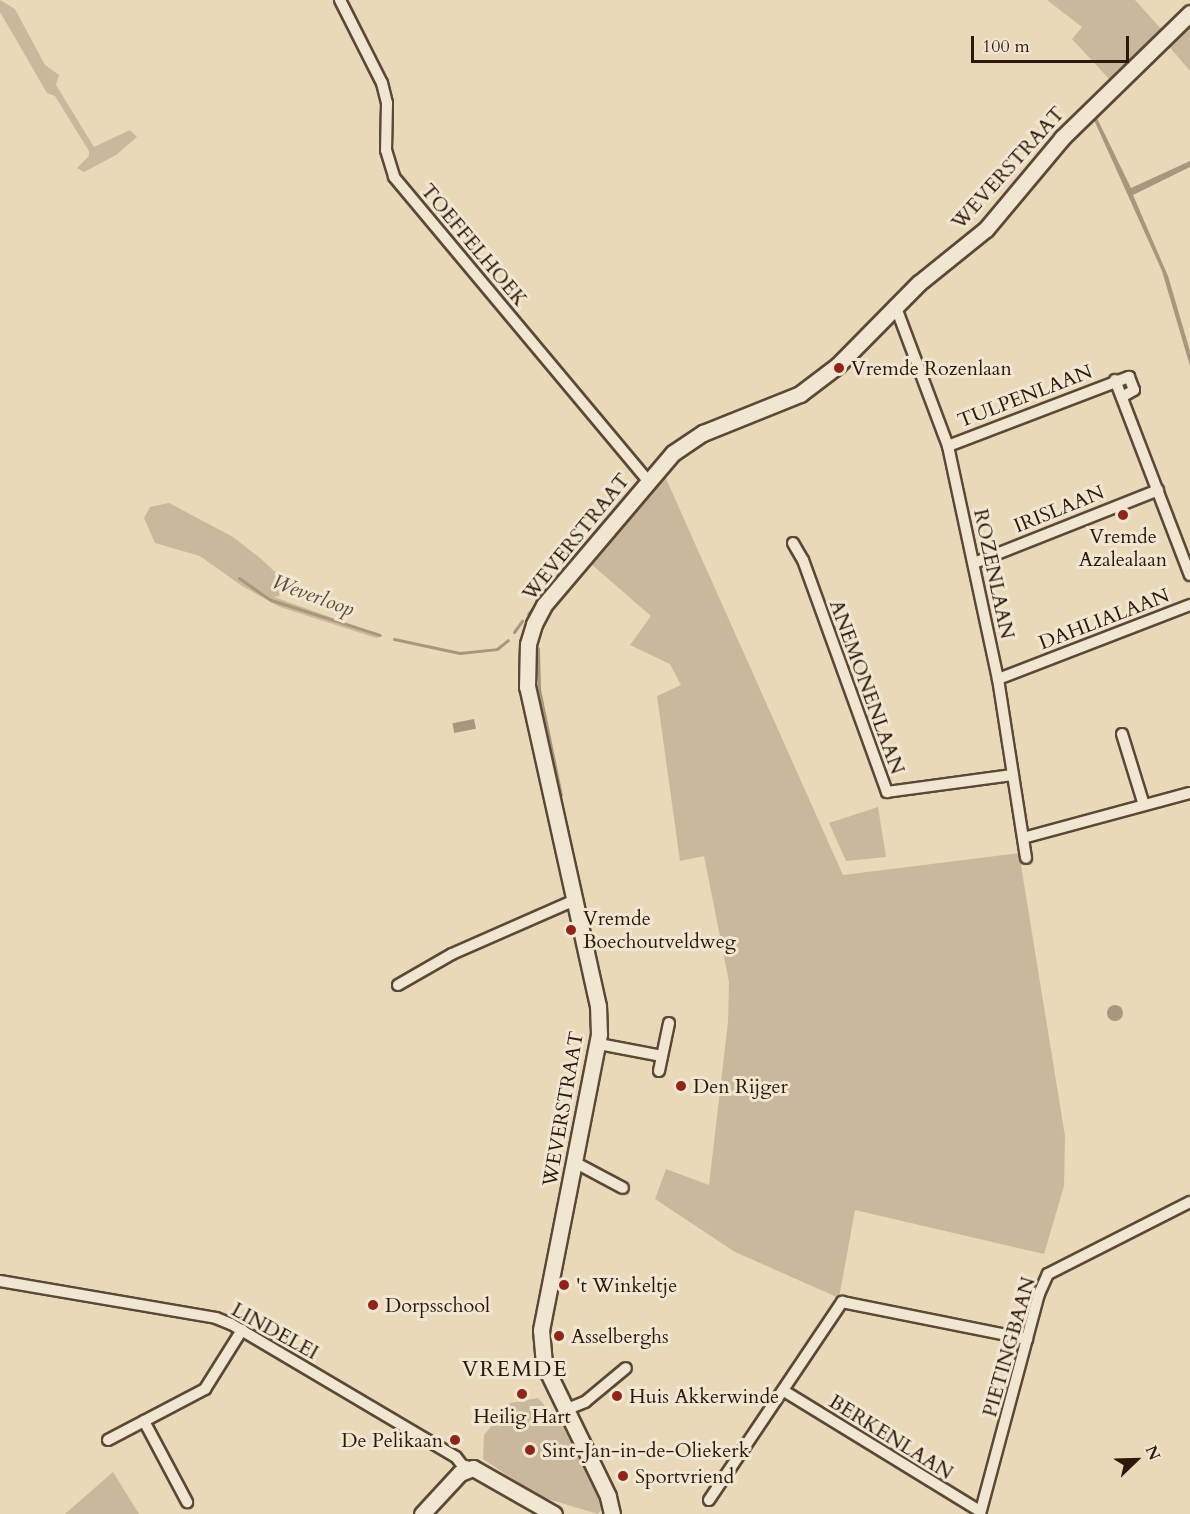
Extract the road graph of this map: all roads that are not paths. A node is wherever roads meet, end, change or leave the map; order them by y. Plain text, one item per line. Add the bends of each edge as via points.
1 (340, 0) edge
2 (1190, 13) edge
3 (896, 305) junction
4 (948, 446) junction
5 (648, 481) junction
6 (1158, 490) junction
7 (793, 543) dead end
8 (974, 563) junction
9 (1190, 575) edge
10 (1190, 605) edge
11 (998, 679) junction
12 (1122, 734) dead end
13 (1013, 775) junction
14 (1190, 793) edge
15 (1144, 805) junction
16 (1023, 838) junction
17 (1026, 858) dead end
18 (575, 900) junction
19 (398, 985) dead end
20 (669, 1023) dead end
21 (599, 1044) junction
22 (662, 1056) junction
23 (659, 1071) dead end
24 (576, 1163) junction
25 (623, 1188) dead end
26 (1190, 1202) edge
27 (0, 1281) edge
28 (242, 1330) junction
29 (1027, 1339) junction
30 (626, 1368) dead end
31 (784, 1391) junction
32 (565, 1410) junction
33 (144, 1421) junction
34 (108, 1440) dead end
35 (473, 1468) junction
36 (709, 1500) dead end
37 (187, 1502) dead end
38 (980, 1512) edge
39 (422, 1514) edge
40 (554, 1514) edge
41 (612, 1514) edge

1 - 5 street, TOEFFELHOEK via 382,83 387,103 386,150 394,177
2 - 3 street, WEVERSTRAAT via 1062,138 986,229
3 - 4 street, ROZENLAAN
3 - 5 street, WEVERSTRAAT via 838,365 800,394 688,441
4 - 6 street, TULPENLAAN via 1129,377 1134,390 1122,397
4 - 8 street, ROZENLAAN
5 - 18 street, WEVERSTRAAT via 544,606 528,644 527,687
6 - 8 street, IRISLAAN
6 - 9 street
7 - 13 street, ANEMONENLAAN via 803,560 887,792
8 - 11 street, ROZENLAAN
10 - 11 street, DAHLIALAAN
11 - 13 street, ROZENLAAN
12 - 15 street
13 - 16 street, ROZENLAAN
14 - 15 street
15 - 16 street
16 - 17 street, ROZENLAAN
18 - 19 street via 452,954
18 - 21 street, WEVERSTRAAT via 598,1006
20 - 22 street
21 - 22 street
21 - 24 street, WEVERSTRAAT
22 - 23 street
24 - 25 street
24 - 32 street, WEVERSTRAAT via 541,1330 544,1364
26 - 29 street, PIETINGBAAN via 1048,1274
27 - 28 street, LINDELEI via 216,1318
28 - 33 street via 205,1389
28 - 35 street, LINDELEI via 456,1457 462,1465
29 - 31 street via 842,1302
29 - 38 street, PIETINGBAAN
30 - 32 street via 585,1402
31 - 36 street
31 - 38 street, BERKENLAAN
32 - 41 street, WEVERSTRAAT via 608,1496
33 - 34 street
33 - 37 street
35 - 39 street via 460,1473
35 - 40 street

